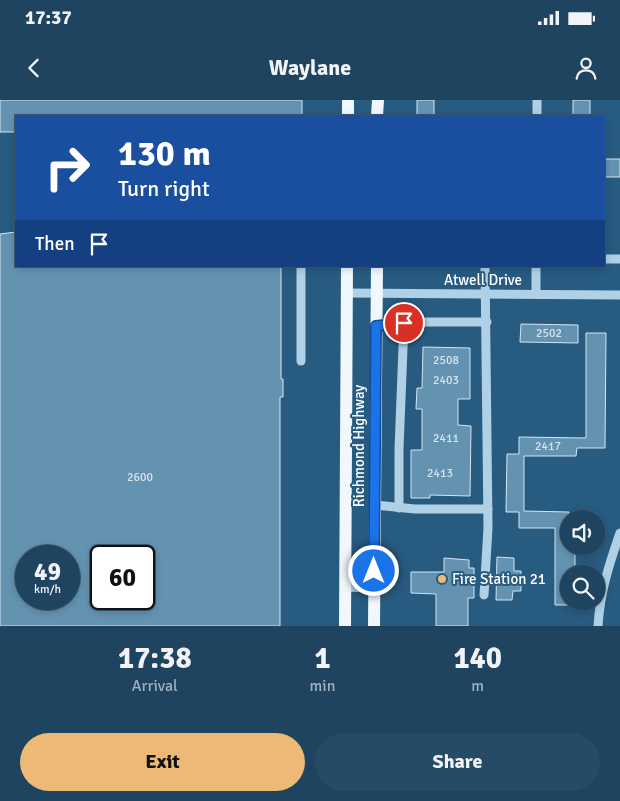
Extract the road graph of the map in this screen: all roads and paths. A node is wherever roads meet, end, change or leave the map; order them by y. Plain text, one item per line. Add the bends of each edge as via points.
1 (348, 100) edge
2 (378, 100) edge
3 (537, 100) edge
4 (348, 115) edge
5 (378, 115) edge
6 (537, 115) edge
7 (605, 259) edge
8 (620, 259) edge
9 (301, 267) edge
10 (347, 267) edge
11 (376, 267) edge
12 (486, 267) edge
13 (536, 267) edge
14 (346, 293) junction
15 (376, 293) junction
16 (486, 294) junction
17 (536, 294) junction
18 (620, 295) edge
19 (487, 322) junction
20 (404, 323) junction
21 (376, 326) junction
22 (301, 360) dead end
23 (375, 505) junction
24 (399, 508) junction
25 (488, 509) junction
26 (620, 533) edge
27 (345, 588) junction
28 (374, 588) junction
29 (484, 595) dead end
30 (345, 626) edge
31 (374, 626) edge
32 (598, 626) edge

1 - 4 main road
2 - 5 main road
3 - 6 street
7 - 8 street
9 - 22 street
10 - 14 main road, Richmond Highway
11 - 15 main road, Richmond Highway
12 - 16 street
13 - 17 street
14 - 15 street, Atwell Drive
14 - 27 main road, Richmond Highway
15 - 16 street, Atwell Drive
15 - 21 main road, Richmond Highway
16 - 17 street, Atwell Drive
16 - 19 street
17 - 18 street, Atwell Drive
19 - 20 street
19 - 25 street
20 - 21 street
20 - 24 street
21 - 23 main road, Richmond Highway
23 - 24 street
23 - 28 main road, Richmond Highway
24 - 25 street
25 - 29 street
26 - 32 street via 606,573
27 - 28 street
27 - 30 main road, Richmond Highway
28 - 31 main road, Richmond Highway

